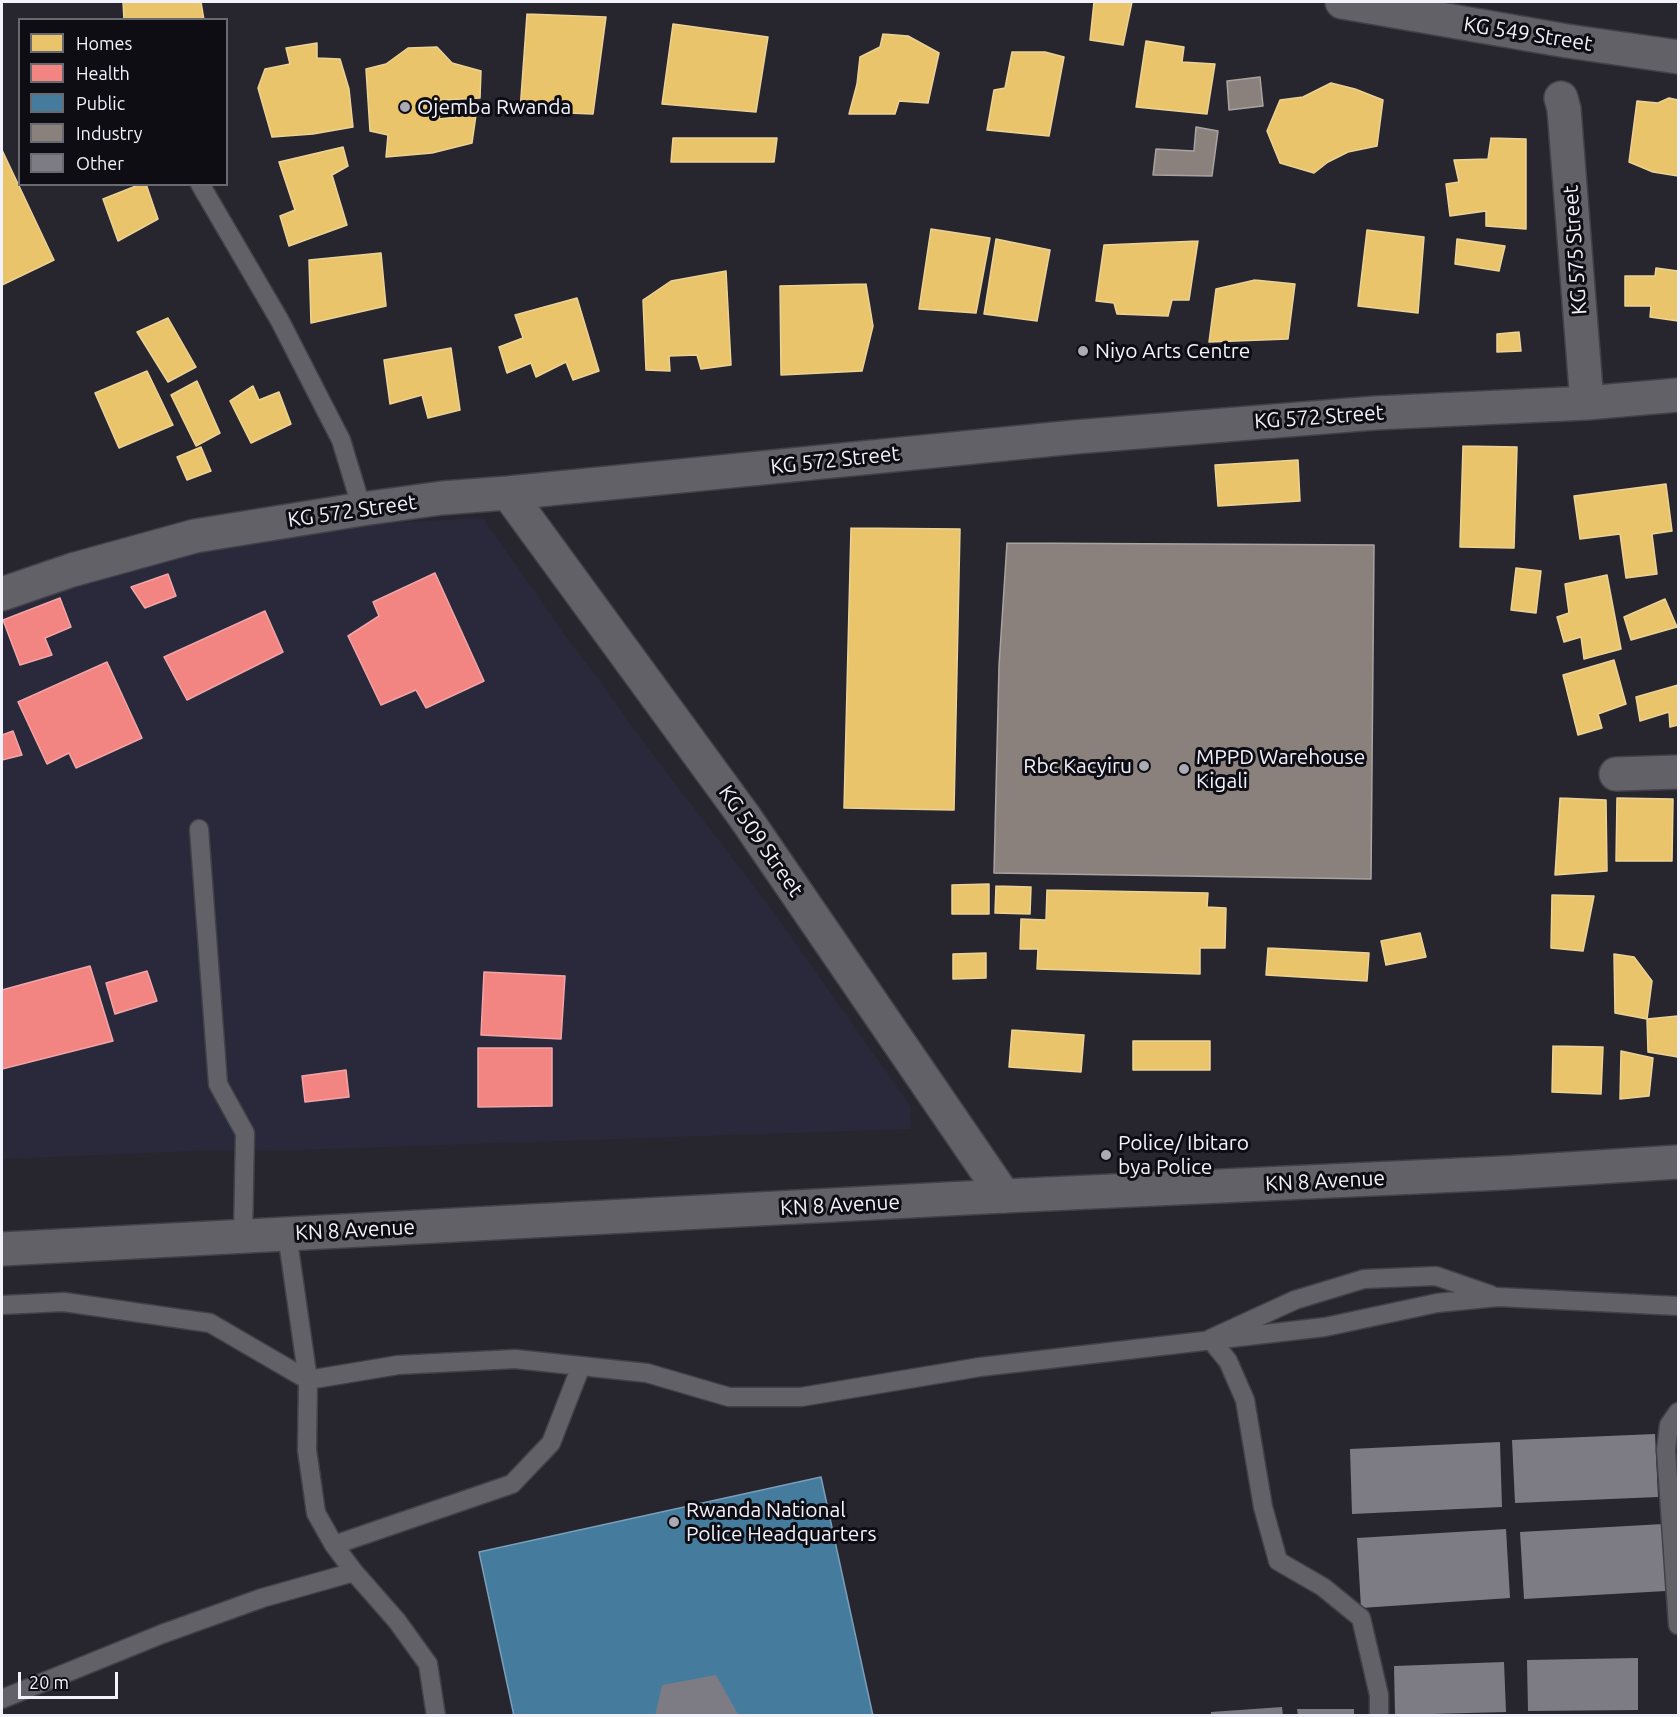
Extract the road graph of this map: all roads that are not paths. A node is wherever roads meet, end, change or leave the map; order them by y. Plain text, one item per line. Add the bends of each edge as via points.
1 (1342, 2) edge
2 (1678, 57) edge
3 (1561, 98) dead end
4 (201, 186) edge
5 (1678, 395) edge
6 (1587, 403) junction
7 (508, 494) junction
8 (362, 508) junction
9 (2, 594) edge
10 (1678, 772) edge
11 (1616, 774) dead end
12 (200, 829) dead end
13 (1678, 1162) edge
14 (1004, 1196) junction
15 (287, 1234) junction
16 (243, 1236) junction
17 (2, 1249) edge
18 (1498, 1298) junction
19 (2, 1305) edge
20 (1678, 1306) edge
21 (1210, 1340) junction
22 (581, 1366) junction
23 (308, 1380) junction
24 (1678, 1412) edge
25 (334, 1545) junction
26 (354, 1572) junction
27 (1678, 1625) edge
28 (2, 1699) edge
29 (436, 1716) edge
30 (1379, 1716) edge

1 - 2 street, KG 549 Street via 1567,42
3 - 6 street, KG 575 Street
4 - 8 lane via 280,321 341,440
5 - 6 street, KG 572 Street
6 - 7 street, KG 572 Street via 1375,412 1086,436
7 - 8 street, KG 572 Street
7 - 14 street, KG 509 Street via 744,816
8 - 9 street, KG 572 Street via 195,536
10 - 11 street
12 - 16 lane via 218,1084 245,1133
13 - 14 street, KN 8 Avenue
14 - 15 street, KN 8 Avenue
15 - 16 street, KN 8 Avenue
15 - 23 lane
16 - 17 street, KN 8 Avenue
18 - 20 lane
18 - 21 lane via 1437,1303 1325,1327
18 - 21 lane via 1436,1276 1364,1279 1295,1300
19 - 23 lane via 64,1302 210,1323
21 - 22 lane via 980,1367 801,1397 729,1397 647,1373
21 - 30 lane via 1228,1361 1245,1400 1263,1507 1278,1561 1323,1587 1360,1618 1379,1695
22 - 23 lane via 514,1359 468,1361 398,1365
22 - 25 lane via 551,1443 512,1484
23 - 25 lane via 307,1450 316,1513
24 - 27 lane via 1669,1425 1666,1450
25 - 26 lane
26 - 28 lane via 173,1630
26 - 29 lane via 398,1621 428,1664

